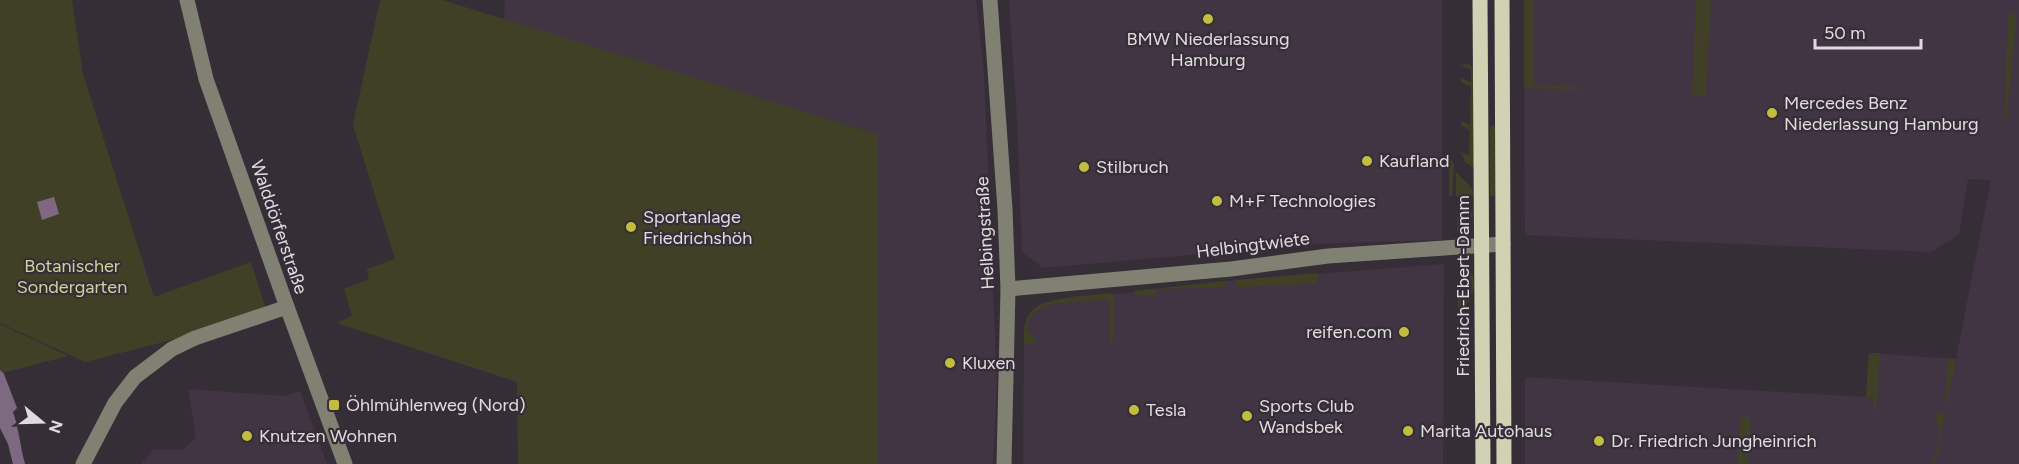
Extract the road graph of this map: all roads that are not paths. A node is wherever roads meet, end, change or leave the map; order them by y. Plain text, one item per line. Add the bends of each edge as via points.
1 (187, 0) edge
2 (990, 0) edge
3 (1480, 0) edge
4 (1502, 0) edge
5 (1503, 244) junction
6 (1482, 246) junction
7 (1008, 289) junction
8 (287, 307) junction
9 (83, 464) edge
10 (345, 464) edge
11 (1004, 464) edge
12 (1483, 464) edge
13 (1504, 464) edge

1 - 8 street, Walddörferstraße via 206,79
2 - 7 street, Helbingstraße
3 - 6 main road, Friedrich-Ebert-Damm
4 - 5 main road
5 - 6 street, Helbingtwiete
5 - 13 main road
6 - 7 street, Helbingtwiete via 1328,256
6 - 12 main road, Friedrich-Ebert-Damm
7 - 11 street, Helbingstraße
8 - 9 street via 195,338 172,349 135,377 115,403
8 - 10 street, Walddörferstraße

